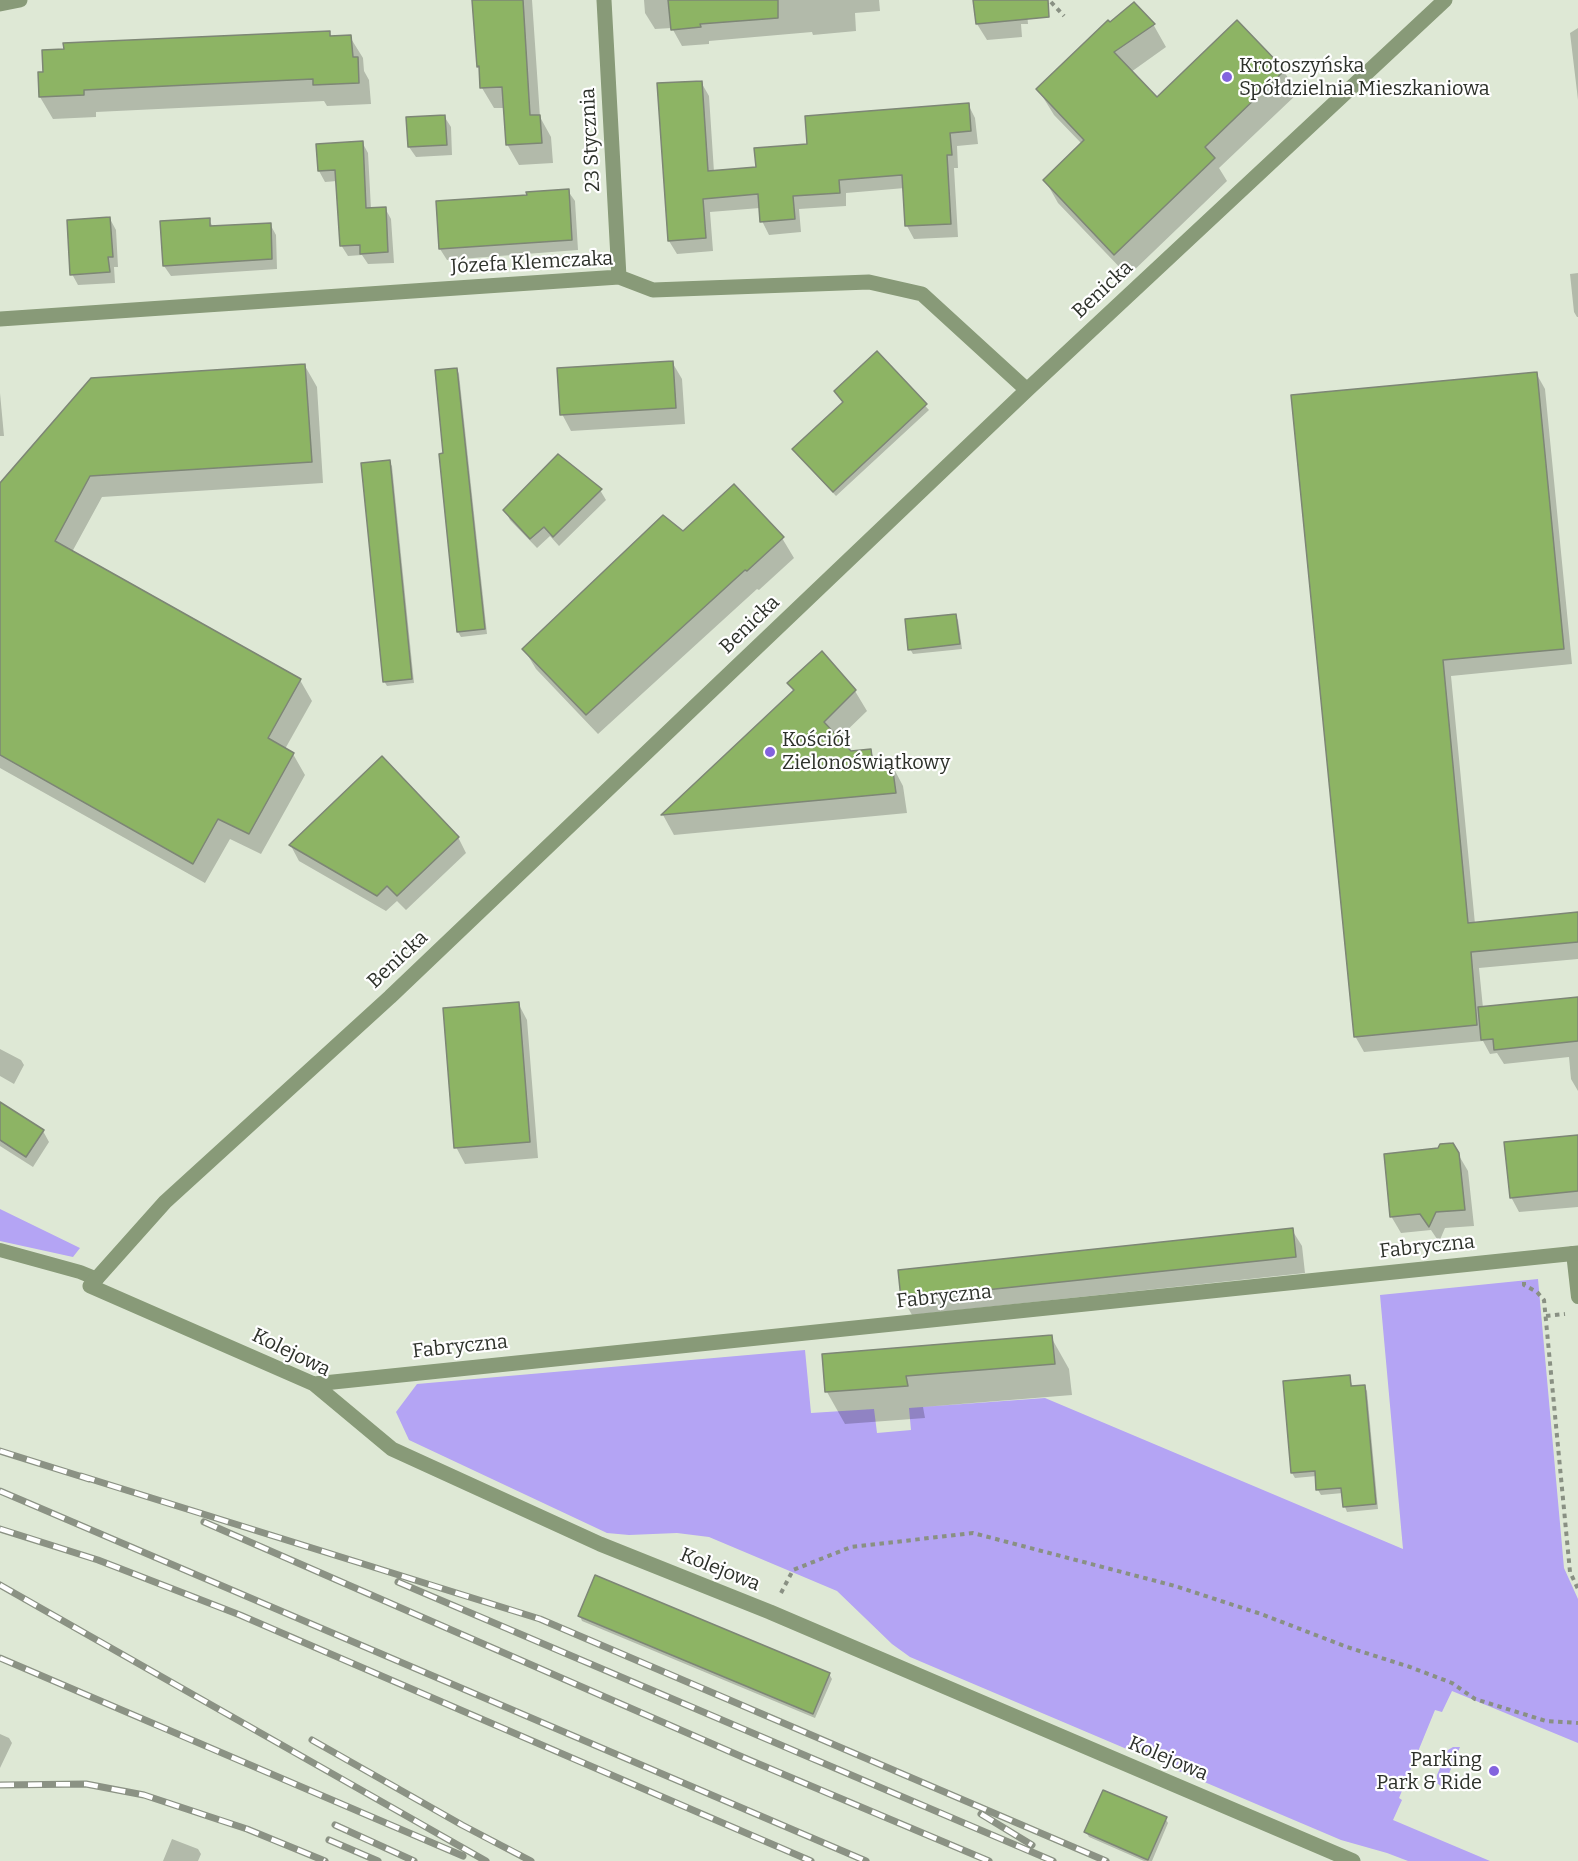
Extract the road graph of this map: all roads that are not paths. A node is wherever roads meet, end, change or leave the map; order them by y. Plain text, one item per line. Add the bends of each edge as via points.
1 (20, 0) edge
2 (604, 0) edge
3 (1445, 0) edge
4 (0, 4) edge
5 (619, 277) junction
6 (0, 319) edge
7 (1027, 390) junction
8 (0, 1250) edge
9 (1576, 1253) edge
10 (94, 1282) junction
11 (1578, 1297) edge
12 (314, 1384) junction
13 (1352, 1861) edge

1 - 4 street
2 - 5 street, 23 Stycznia
3 - 7 street, Benicka
5 - 6 street, Józefa Klemczaka
5 - 7 street, Józefa Klemczaka via 653,290 869,282 922,294
7 - 10 street, Benicka via 390,998 165,1202
8 - 10 lane via 80,1272
9 - 11 lane
9 - 12 street, Fabryczna
10 - 12 street, Kolejowa
12 - 13 street, Kolejowa via 392,1449 600,1544 770,1612

